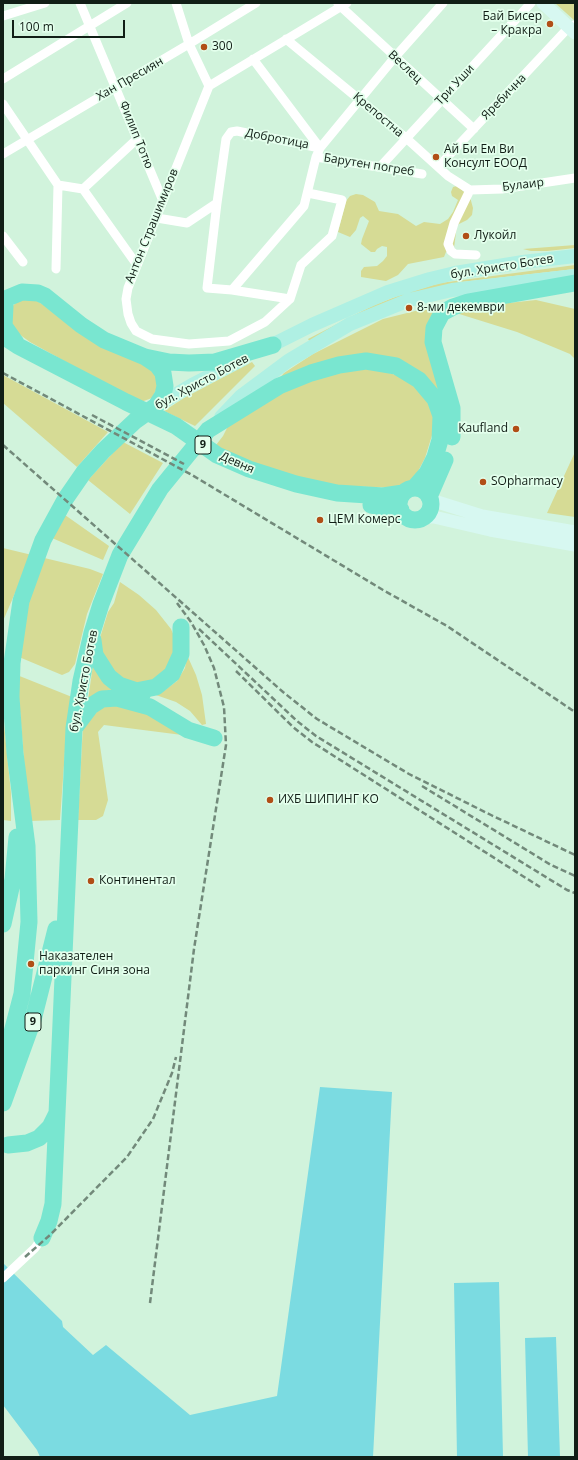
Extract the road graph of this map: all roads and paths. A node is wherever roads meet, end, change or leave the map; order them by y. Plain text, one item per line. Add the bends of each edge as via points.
1 (45, 3) edge
2 (80, 3) edge
3 (127, 3) edge
4 (176, 3) edge
5 (256, 3) edge
6 (444, 3) edge
7 (531, 3) edge
8 (543, 3) edge
9 (342, 4) edge
10 (3, 16) edge
11 (90, 26) junction
12 (573, 28) edge
13 (286, 40) junction
14 (190, 44) junction
15 (395, 57) junction
16 (253, 59) junction
17 (3, 79) edge
18 (209, 86) junction
19 (116, 87) junction
20 (360, 99) junction
21 (442, 100) junction
22 (3, 104) edge
23 (474, 130) junction
24 (28, 138) junction
25 (138, 138) junction
26 (406, 138) junction
27 (320, 148) junction
28 (3, 154) edge
29 (316, 157) junction
30 (380, 167) junction
31 (438, 167) junction
32 (422, 174) dead end
33 (575, 178) edge
34 (58, 185) junction
35 (83, 189) junction
36 (470, 190) junction
37 (308, 193) junction
38 (163, 201) junction
39 (217, 203) junction
40 (157, 218) junction
41 (3, 236) edge
42 (476, 255) dead end
43 (575, 256) edge
44 (23, 262) dead end
45 (137, 264) junction
46 (56, 269) dead end
47 (575, 276) edge
48 (575, 283) edge
49 (232, 290) junction
50 (290, 299) junction
51 (6, 302) edge
52 (3, 336) edge
53 (273, 345) junction
54 (11, 347) edge
55 (145, 357) junction
56 (156, 406) junction
57 (205, 433) junction
58 (409, 490) junction
59 (430, 498) junction
60 (401, 510) junction
61 (424, 517) junction
62 (575, 532) edge
63 (575, 545) edge
64 (22, 598) junction
65 (181, 627) dead end
66 (3, 631) edge
67 (92, 633) junction
68 (136, 691) junction
69 (3, 704) edge
70 (74, 728) junction
71 (13, 729) junction
72 (19, 792) junction
73 (66, 884) junction
74 (3, 924) edge
75 (3, 1067) edge
76 (3, 1103) edge
77 (57, 1109) junction
78 (8, 1145) dead end
79 (42, 1238) joint
80 (3, 1278) edge

1 - 10 street
2 - 11 street, Филип Тотю
3 - 11 street
4 - 14 street
5 - 14 street, Хан Пресиян
6 - 15 street, Добротица
7 - 21 street, Три Уши
8 - 12 main road
9 - 13 street
9 - 15 street, Веслец
11 - 17 street
11 - 19 street, Филип Тотю
12 - 23 street, Яребична
13 - 16 street
13 - 20 street, Крепостна
14 - 18 street
14 - 19 street, Хан Пресиян
15 - 20 street, Добротица
15 - 21 street, Веслец
16 - 18 street
16 - 27 street, Добротица
18 - 38 street, Антон Страшимиров
19 - 24 street, Хан Пресиян
19 - 25 street, Филип Тотю
20 - 26 street, Крепостна
20 - 27 street, Добротица
21 - 23 street, Веслец
21 - 26 street, Три Уши
22 - 24 street
23 - 31 street, Яребична
24 - 28 street, Хан Пресиян
24 - 34 street
25 - 35 street
25 - 38 street, Филип Тотю
26 - 30 street, Три Уши
26 - 31 street, Крепостна
27 - 29 street, Добротица
27 - 39 street, Добротица via 231,132 226,139
29 - 30 street, Барутен погреб
29 - 37 street, Добротица
30 - 32 street, Барутен погреб
31 - 36 street, Крепостна
33 - 36 street, Булаир via 502,189
34 - 35 street
34 - 46 street
35 - 45 street
36 - 42 street via 454,223 448,244 455,254
37 - 49 street, Добротица via 304,206
37 - 50 street via 342,200 332,236 301,264
38 - 40 street, Антон Страшимиров
39 - 40 street via 187,223
39 - 49 street via 206,287
40 - 45 street, Антон Страшимиров
41 - 44 street
43 - 53 main road, бул. Христо Ботев via 523,262 430,279 388,292
45 - 50 street, Антон Страшимиров via 126,299 128,314 136,331 152,339 189,344 229,341 264,322
47 - 57 main road, бул. Христо Ботев via 452,290 409,300 382,310 350,324 288,361 241,396
48 - 59 highway via 459,305 442,313 437,320 433,342 450,397 453,423 448,454
49 - 50 street
51 - 54 highway via 4,326
51 - 55 highway, 9 via 26,291 42,295 96,335
52 - 54 highway, Девня / 9
53 - 55 highway via 210,363 179,363
53 - 56 main road, бул. Христо Ботев
54 - 58 highway, Девня / 9 via 176,426 217,455 249,470 337,493 390,496
54 - 60 highway, Девня via 128,413 168,430 212,462 235,474 314,499
55 - 56 highway, 9 via 159,367 164,377 164,390
56 - 64 highway, бул. Христо Ботев / 9 via 113,441 84,472 43,540
57 - 58 highway, 9 via 279,386 311,372 354,362 387,364 405,370 419,380 430,391 439,406 441,431 438,449 427,473
57 - 67 highway, бул. Христо Ботев / 9 via 178,464 148,506 120,555
58 - 59 highway via 424,490
58 - 60 highway via 400,500
59 - 61 highway via 430,509
59 - 62 main road via 482,516
60 - 61 highway via 410,519
61 - 63 main road
64 - 66 highway via 12,622
64 - 71 highway, бул. Христо Ботев / 9 via 12,663
65 - 68 highway via 181,654 172,674 156,687
67 - 68 highway via 95,655 104,671 119,685
67 - 70 highway, бул. Христо Ботев / 9
68 - 70 highway via 175,708 208,736 188,730 150,707 117,698 102,699 91,706
69 - 71 highway
70 - 73 highway, бул. Христо Ботев / 9
71 - 72 highway, бул. Христо Ботев / 9
72 - 74 highway via 15,863
72 - 75 highway, 9 via 27,846 29,922 22,994
73 - 76 highway, 9 via 34,1020
73 - 77 highway
77 - 78 highway via 50,1127 39,1138 27,1143
77 - 79 highway via 53,1204
79 - 80 street via 36,1248

